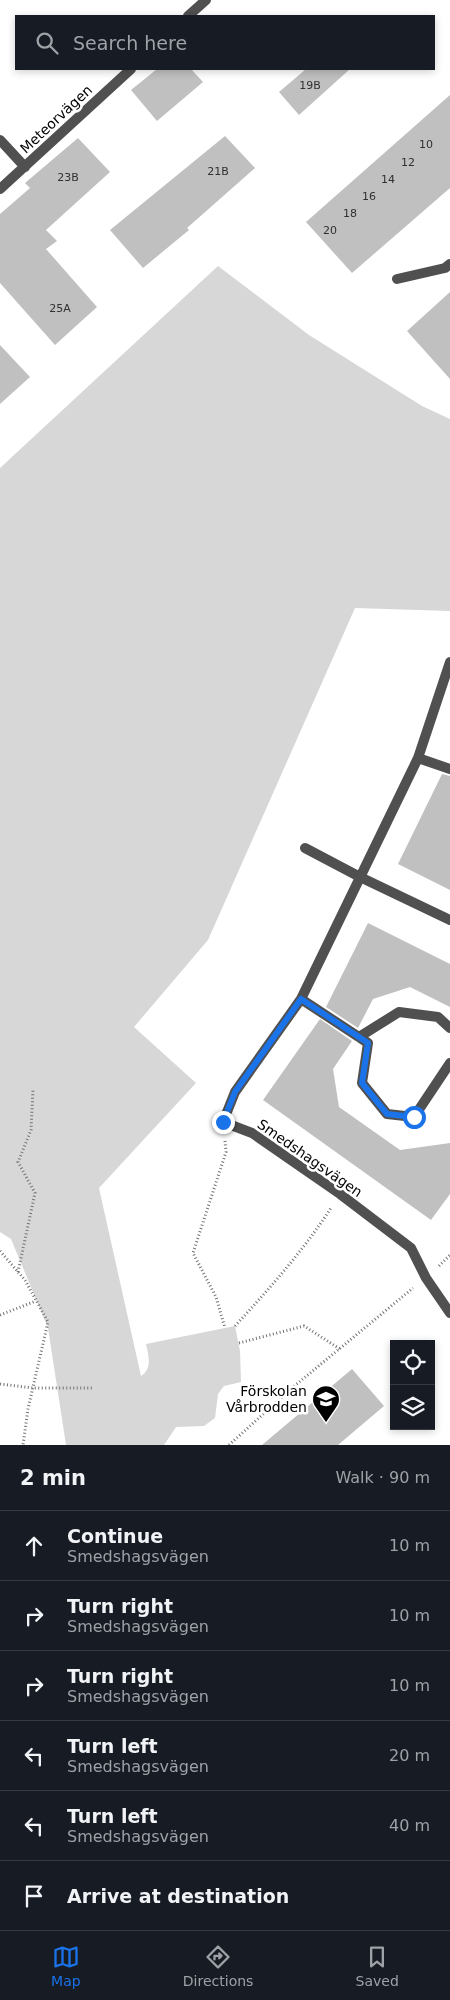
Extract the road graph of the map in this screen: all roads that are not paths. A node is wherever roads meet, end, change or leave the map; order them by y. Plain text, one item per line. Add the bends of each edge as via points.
1 (206, 0) edge
2 (189, 15) edge
3 (130, 70) edge
4 (0, 140) edge
5 (25, 167) junction
6 (0, 189) edge
7 (450, 264) edge
8 (397, 279) dead end
9 (450, 662) edge
10 (418, 758) junction
11 (450, 769) edge
12 (305, 848) dead end
13 (360, 878) junction
14 (450, 920) edge
15 (301, 999) junction
16 (450, 1028) edge
17 (359, 1037) junction
18 (450, 1063) edge
19 (450, 1313) edge

1 - 2 street
3 - 5 street, Meteorvägen
4 - 5 street
5 - 6 street, Meteorvägen
7 - 8 street
9 - 10 street
10 - 11 street
10 - 13 street
12 - 13 street
13 - 14 street
13 - 15 street
15 - 17 street
15 - 19 street, Smedshagsvägen via 235,1092 223,1122 252,1133 411,1248 426,1278
16 - 17 street via 438,1017 399,1012
17 - 18 street via 368,1043 362,1083 387,1114 414,1117

